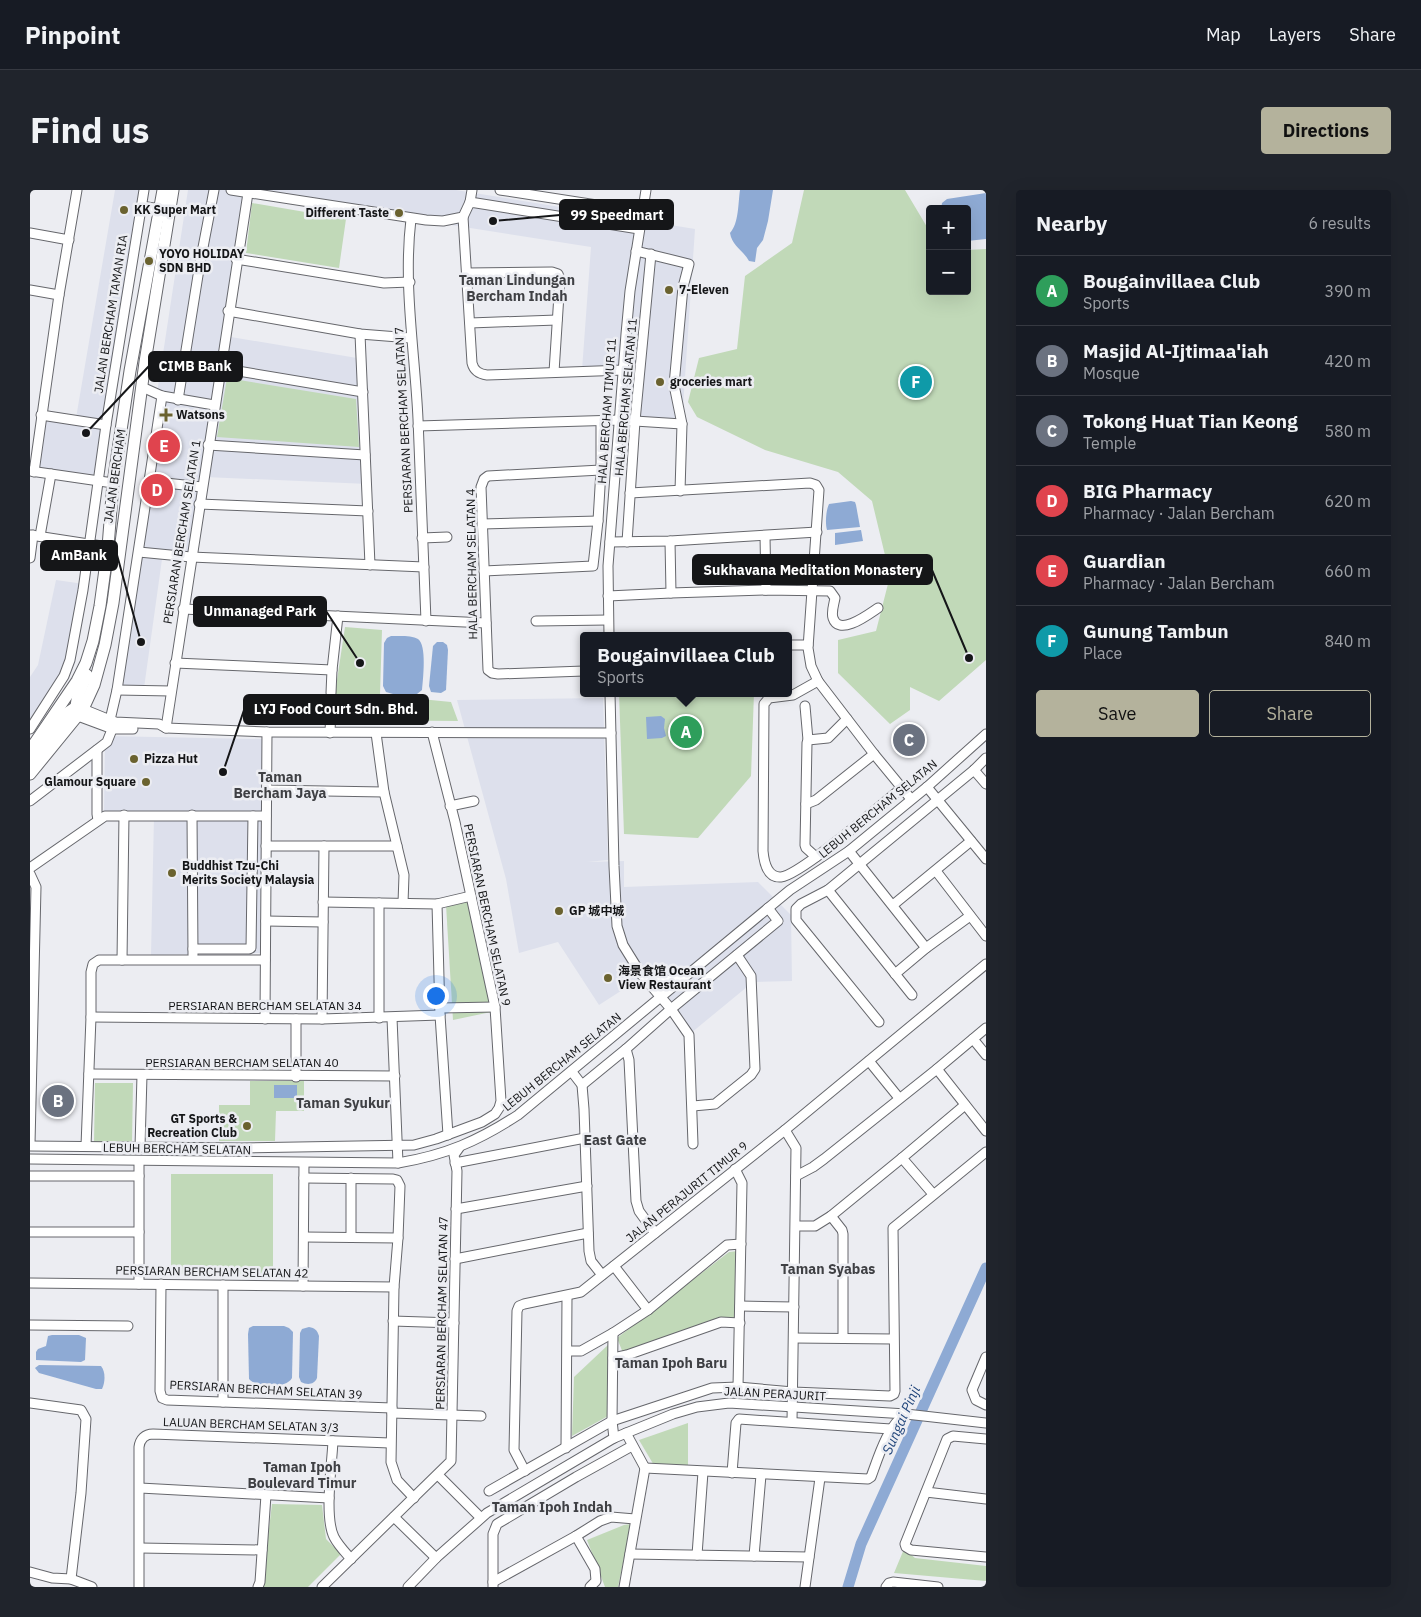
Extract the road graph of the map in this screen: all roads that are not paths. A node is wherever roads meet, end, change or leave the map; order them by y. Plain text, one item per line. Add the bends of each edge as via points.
1 (77, 190) edge
2 (144, 190) edge
3 (163, 190) edge
4 (173, 190) edge
5 (214, 190) edge
6 (231, 190) edge
7 (472, 190) edge
8 (500, 190) edge
9 (646, 190) edge
10 (248, 193) junction
11 (470, 202) junction
12 (141, 206) junction
13 (160, 209) junction
14 (642, 212) junction
15 (463, 217) junction
16 (411, 219) junction
17 (639, 229) junction
18 (30, 233) edge
19 (69, 240) junction
20 (636, 251) junction
21 (651, 254) junction
22 (236, 259) junction
23 (467, 274) junction
24 (410, 282) junction
25 (30, 290) edge
26 (59, 295) junction
27 (228, 312) junction
28 (141, 315) junction
29 (557, 320) junction
30 (470, 323) junction
31 (360, 334) junction
32 (411, 338) junction
33 (220, 368) junction
34 (624, 370) junction
35 (554, 372) junction
36 (142, 388) junction
37 (363, 392) junction
38 (162, 396) junction
39 (178, 400) junction
40 (214, 405) junction
41 (41, 415) junction
42 (619, 420) junction
43 (601, 422) junction
44 (635, 422) junction
45 (682, 424) junction
46 (106, 425) junction
47 (418, 426) junction
48 (208, 446) junction
49 (365, 455) junction
50 (601, 470) junction
51 (32, 471) edge
52 (51, 474) junction
53 (98, 481) junction
54 (148, 481) junction
55 (113, 484) junction
56 (202, 487) junction
57 (680, 491) junction
58 (630, 494) junction
59 (199, 504) junction
60 (368, 511) junction
61 (598, 521) junction
62 (482, 524) junction
63 (817, 532) junction
64 (35, 535) edge
65 (765, 536) junction
66 (448, 537) dead end
67 (422, 538) junction
68 (670, 541) junction
69 (610, 542) junction
70 (627, 542) junction
71 (89, 544) junction
72 (113, 549) junction
73 (139, 552) junction
74 (191, 557) junction
75 (30, 558) edge
76 (370, 565) junction
77 (591, 566) junction
78 (608, 566) junction
79 (424, 567) junction
80 (484, 571) junction
81 (766, 590) junction
82 (812, 590) junction
83 (671, 592) junction
84 (608, 596) junction
85 (878, 608) dead end
86 (183, 609) junction
87 (338, 616) junction
88 (608, 620) junction
89 (426, 621) junction
90 (536, 621) dead end
91 (486, 623) junction
92 (609, 632) edge
93 (93, 641) junction
94 (792, 645) edge
95 (808, 645) junction
96 (175, 663) junction
97 (332, 670) junction
98 (580, 671) edge
99 (818, 682) junction
100 (118, 690) junction
101 (171, 691) junction
102 (331, 693) dead end
103 (792, 694) edge
104 (610, 697) edge
105 (775, 697) edge
106 (331, 705) dead end
107 (805, 706) dead end
108 (79, 711) junction
109 (846, 720) junction
110 (113, 723) junction
111 (166, 728) junction
112 (30, 729) edge
113 (267, 732) junction
114 (330, 732) junction
115 (432, 732) junction
116 (376, 733) junction
117 (611, 733) junction
118 (986, 734) edge
119 (808, 740) junction
120 (30, 750) edge
121 (97, 750) junction
122 (874, 754) junction
123 (986, 758) edge
124 (30, 760) edge
125 (974, 770) junction
126 (30, 774) edge
127 (986, 784) edge
128 (903, 787) junction
129 (927, 787) junction
130 (266, 790) junction
131 (384, 792) junction
132 (911, 799) junction
133 (938, 799) junction
134 (30, 801) edge
135 (474, 801) dead end
136 (806, 804) junction
137 (450, 806) junction
138 (124, 814) junction
139 (192, 815) junction
140 (253, 816) junction
141 (266, 816) junction
142 (98, 820) junction
143 (971, 841) junction
144 (266, 846) junction
145 (324, 846) junction
146 (396, 846) junction
147 (848, 851) junction
148 (816, 857) junction
149 (986, 859) edge
150 (860, 864) junction
151 (30, 868) edge
152 (936, 871) junction
153 (30, 874) edge
154 (828, 890) junction
155 (471, 896) junction
156 (323, 902) junction
157 (379, 903) junction
158 (403, 903) junction
159 (437, 904) junction
160 (893, 904) junction
161 (768, 908) junction
162 (970, 916) junction
163 (323, 922) junction
164 (266, 926) junction
165 (252, 930) junction
166 (986, 935) edge
167 (926, 948) junction
168 (193, 949) junction
169 (737, 955) junction
170 (122, 960) junction
171 (193, 960) junction
172 (265, 960) junction
173 (986, 964) edge
174 (32, 965) edge
175 (641, 974) junction
176 (895, 974) junction
177 (680, 980) junction
178 (912, 995) dead end
179 (660, 997) junction
180 (495, 1007) junction
181 (671, 1009) junction
182 (440, 1012) junction
183 (32, 1014) edge
184 (91, 1018) junction
185 (379, 1018) junction
186 (392, 1018) junction
187 (265, 1019) junction
188 (296, 1019) junction
189 (322, 1019) junction
190 (879, 1022) dead end
191 (986, 1028) edge
192 (973, 1039) junction
193 (626, 1049) junction
194 (986, 1055) edge
195 (869, 1061) junction
196 (31, 1062) edge
197 (938, 1069) junction
198 (572, 1072) junction
199 (89, 1074) junction
200 (142, 1075) junction
201 (395, 1076) junction
202 (296, 1077) junction
203 (582, 1085) junction
204 (899, 1098) junction
205 (965, 1105) junction
206 (693, 1106) junction
207 (30, 1125) edge
208 (785, 1130) junction
209 (986, 1132) edge
210 (448, 1135) junction
211 (584, 1138) junction
212 (693, 1144) dead end
213 (30, 1145) edge
214 (86, 1146) junction
215 (399, 1146) junction
216 (140, 1147) junction
217 (459, 1148) junction
218 (986, 1152) edge
219 (442, 1154) junction
220 (902, 1158) junction
221 (30, 1159) edge
222 (139, 1161) junction
223 (455, 1162) junction
224 (304, 1163) junction
225 (398, 1163) junction
226 (735, 1169) junction
227 (30, 1176) edge
228 (139, 1176) junction
229 (796, 1176) junction
230 (304, 1178) junction
231 (351, 1178) junction
232 (587, 1186) junction
233 (933, 1194) junction
234 (456, 1209) junction
235 (831, 1216) junction
236 (796, 1226) junction
237 (30, 1232) edge
238 (139, 1232) junction
239 (588, 1233) junction
240 (656, 1233) junction
241 (304, 1236) junction
242 (351, 1237) junction
243 (398, 1238) junction
244 (741, 1244) junction
245 (455, 1259) junction
246 (614, 1266) junction
247 (602, 1275) junction
248 (30, 1283) edge
249 (139, 1284) junction
250 (161, 1284) junction
251 (223, 1285) junction
252 (303, 1286) junction
253 (394, 1287) junction
254 (568, 1296) junction
255 (740, 1306) junction
256 (794, 1307) junction
257 (648, 1310) junction
258 (393, 1321) junction
259 (454, 1323) junction
260 (740, 1323) junction
261 (30, 1325) edge
262 (128, 1326) dead end
263 (613, 1333) junction
264 (794, 1338) junction
265 (843, 1338) junction
266 (894, 1340) junction
267 (568, 1350) junction
268 (986, 1357) edge
269 (614, 1358) junction
270 (738, 1386) junction
271 (792, 1392) junction
272 (223, 1402) junction
273 (30, 1403) edge
274 (986, 1405) edge
275 (792, 1407) junction
276 (392, 1410) junction
277 (906, 1414) junction
278 (452, 1415) junction
279 (481, 1416) dead end
280 (612, 1422) junction
281 (792, 1422) junction
282 (986, 1423) edge
283 (891, 1429) junction
284 (626, 1433) junction
285 (614, 1438) junction
286 (986, 1439) edge
287 (333, 1441) junction
288 (390, 1443) junction
289 (632, 1446) junction
290 (566, 1448) junction
291 (645, 1468) junction
292 (525, 1471) junction
293 (703, 1472) junction
294 (732, 1473) junction
295 (438, 1475) junction
296 (761, 1475) junction
297 (820, 1478) junction
298 (140, 1488) junction
299 (526, 1490) junction
300 (489, 1491) dead end
301 (926, 1492) junction
302 (266, 1495) junction
303 (329, 1498) junction
304 (414, 1498) junction
305 (986, 1499) edge
306 (534, 1502) junction
307 (394, 1517) junction
308 (480, 1517) junction
309 (635, 1519) junction
310 (576, 1536) junction
311 (140, 1548) junction
312 (262, 1550) junction
313 (630, 1554) junction
314 (697, 1555) junction
315 (754, 1556) junction
316 (809, 1557) junction
317 (986, 1557) edge
318 (436, 1558) junction
319 (351, 1559) junction
320 (30, 1572) edge
321 (70, 1579) junction
322 (493, 1584) edge
323 (412, 1586) edge
324 (92, 1587) edge
325 (139, 1587) edge
326 (258, 1587) edge
327 (322, 1587) edge
328 (590, 1587) edge
329 (624, 1587) edge
330 (805, 1587) edge
331 (886, 1587) edge
332 (938, 1587) edge

1 - 19 street
2 - 12 street, JALAN BERCHAM TAMAN RIA
3 - 13 main road, JALAN BERCHAM
4 - 36 main road, JALAN BERCHAM
5 - 39 street
6 - 10 street
7 - 11 street
8 - 14 street
9 - 14 street, HALA BERCHAM TIMUR 11
10 - 16 street
10 - 22 street, PERSIARAN BERCHAM SELATAN 1
11 - 15 street
11 - 17 street
12 - 13 street
12 - 46 street, JALAN BERCHAM TAMAN RIA
13 - 28 main road, JALAN BERCHAM
14 - 17 street, HALA BERCHAM TIMUR 11
15 - 16 street via 443,221
15 - 23 street
16 - 24 street, PERSIARAN BERCHAM SELATAN 7 via 408,244
17 - 20 street, HALA BERCHAM TIMUR 11
18 - 19 street
19 - 26 street
20 - 21 street
20 - 34 street, HALA BERCHAM TIMUR 11
21 - 44 street, HALA BERCHAM SELATAN 11
21 - 45 street via 689,264 674,385
22 - 24 street via 384,283
22 - 27 street, PERSIARAN BERCHAM SELATAN 1
23 - 29 street via 555,272 560,280
23 - 30 street
24 - 32 street, PERSIARAN BERCHAM SELATAN 7
25 - 26 street
26 - 41 street
27 - 31 street
27 - 33 street, PERSIARAN BERCHAM SELATAN 1
28 - 36 main road via 143,329 136,375
28 - 55 main road, JALAN BERCHAM
29 - 30 street
29 - 35 street
30 - 35 street via 472,362 479,373
31 - 32 street
31 - 37 street
32 - 47 street, PERSIARAN BERCHAM SELATAN 7
33 - 37 street
33 - 40 street, PERSIARAN BERCHAM SELATAN 1
34 - 35 street
34 - 42 street, HALA BERCHAM TIMUR 11
36 - 38 street
36 - 72 main road, JALAN BERCHAM
37 - 49 street
38 - 39 street
38 - 54 street
39 - 40 street
40 - 48 street, PERSIARAN BERCHAM SELATAN 1
41 - 46 street
41 - 51 street
42 - 43 street
42 - 44 street
42 - 69 street, HALA BERCHAM TIMUR 11
43 - 47 street
43 - 50 street
44 - 45 street
44 - 58 street, HALA BERCHAM SELATAN 11
45 - 57 street
46 - 53 street, JALAN BERCHAM TAMAN RIA
47 - 67 street, PERSIARAN BERCHAM SELATAN 7
48 - 49 street
48 - 56 street, PERSIARAN BERCHAM SELATAN 1
49 - 60 street
50 - 61 street
50 - 62 street, HALA BERCHAM SELATAN 4 via 488,476 482,483
51 - 52 street
52 - 53 street
52 - 64 street
53 - 55 street
53 - 71 street, JALAN BERCHAM TAMAN RIA
54 - 56 street
54 - 73 street
55 - 72 main road, JALAN BERCHAM
56 - 59 street, PERSIARAN BERCHAM SELATAN 1
57 - 58 street
57 - 63 street via 810,483 819,490
58 - 70 street, HALA BERCHAM SELATAN 11
59 - 60 street
59 - 74 street, PERSIARAN BERCHAM SELATAN 1
60 - 76 street
61 - 62 street
61 - 77 street
62 - 80 street, HALA BERCHAM SELATAN 4
63 - 65 street
63 - 82 street
64 - 71 street
64 - 75 street
65 - 68 street
65 - 81 street
66 - 67 street
67 - 79 street, PERSIARAN BERCHAM SELATAN 7
68 - 70 street
68 - 83 street
69 - 70 street
69 - 78 street, HALA BERCHAM TIMUR 11
71 - 72 street
71 - 112 street, JALAN BERCHAM TAMAN RIA via 68,668
72 - 93 main road, JALAN BERCHAM
72 - 108 main road, JALAN BERCHAM via 113,603 105,645 94,685
73 - 74 street
73 - 100 street
74 - 76 street
74 - 86 street, PERSIARAN BERCHAM SELATAN 1
76 - 79 street
77 - 78 street
77 - 80 street
78 - 84 street, HALA BERCHAM TIMUR 11
79 - 89 street, PERSIARAN BERCHAM SELATAN 7
80 - 91 street, HALA BERCHAM SELATAN 4
81 - 82 street
81 - 83 street
82 - 85 street via 833,594 832,615 838,625 857,621
82 - 95 street
83 - 84 street
84 - 88 street, HALA BERCHAM TIMUR 11
86 - 87 street
86 - 96 street, PERSIARAN BERCHAM SELATAN 1
87 - 89 street
87 - 97 street
88 - 90 street
88 - 92 street, HALA BERCHAM TIMUR 11
89 - 91 street
91 - 98 street, HALA BERCHAM SELATAN 4 via 487,664 492,673
93 - 108 main road via 94,654 76,700
93 - 120 main road, JALAN BERCHAM via 77,681
94 - 95 street
95 - 99 street via 811,666
96 - 97 street
96 - 101 street, PERSIARAN BERCHAM SELATAN 1
97 - 102 street
99 - 103 street
99 - 109 street
100 - 101 street
100 - 110 street
101 - 111 street, PERSIARAN BERCHAM SELATAN 1
104 - 117 street
105 - 148 street via 764,704 764,858 768,871 782,877
106 - 114 street
107 - 119 street
108 - 110 street
108 - 124 main road via 70,710 64,716
108 - 126 main road, JALAN BERCHAM
109 - 119 street via 828,738
109 - 122 street
110 - 111 street via 159,730
110 - 121 street via 110,739
111 - 113 street
113 - 114 street
113 - 130 street
114 - 116 street
115 - 116 street
115 - 117 street
115 - 137 street, PERSIARAN BERCHAM SELATAN 9
116 - 131 street
117 - 175 street via 616,915 623,945
118 - 129 street, LEBUH BERCHAM SELATAN
119 - 136 street
121 - 134 street
121 - 142 street
122 - 128 street
122 - 136 street via 816,800
123 - 125 street
125 - 127 street
125 - 133 street
128 - 132 street
128 - 148 street
129 - 132 street, LEBUH BERCHAM SELATAN
129 - 133 street
130 - 131 street
130 - 141 street
131 - 146 street
132 - 147 street, LEBUH BERCHAM SELATAN
133 - 143 street
133 - 150 street
135 - 137 street
136 - 148 street via 805,845
137 - 155 street, PERSIARAN BERCHAM SELATAN 9
138 - 139 street
138 - 142 street
138 - 170 street
139 - 140 street
139 - 168 street
140 - 141 street
140 - 165 street
141 - 144 street
142 - 151 street
143 - 149 street
143 - 152 street
144 - 145 street
144 - 164 street
145 - 146 street
145 - 156 street
146 - 158 street via 404,875
147 - 150 street
147 - 161 street, LEBUH BERCHAM SELATAN
150 - 154 street
150 - 160 street
152 - 160 street
152 - 162 street
153 - 174 street via 36,887
154 - 176 street
154 - 190 street via 798,906 796,920
155 - 159 street
155 - 180 street, PERSIARAN BERCHAM SELATAN 9
156 - 157 street
156 - 163 street
157 - 158 street
157 - 185 street
158 - 159 street
159 - 182 street
160 - 167 street
161 - 169 street via 778,921
161 - 177 street, LEBUH BERCHAM SELATAN
162 - 166 street
162 - 167 street
163 - 164 street
163 - 189 street
164 - 165 street
164 - 172 street
165 - 168 street via 249,949
167 - 176 street
168 - 171 street
169 - 181 street
169 - 206 street via 749,970 752,980 755,1069 751,1076 715,1104
170 - 171 street
170 - 184 street via 99,960 93,964
171 - 172 street
172 - 187 street
173 - 195 street, JALAN PERAJURIT TIMUR 9
174 - 183 street
175 - 177 street via 659,980
175 - 179 street
176 - 178 street
177 - 179 street, LEBUH BERCHAM SELATAN
179 - 181 street
179 - 198 street, LEBUH BERCHAM SELATAN
180 - 182 street, PERSIARAN BERCHAM SELATAN 34
180 - 210 street, PERSIARAN BERCHAM SELATAN 9 via 500,1108 482,1122
181 - 193 street
181 - 206 street via 689,1035
182 - 186 street, PERSIARAN BERCHAM SELATAN 34
182 - 210 street
183 - 196 street
184 - 187 street, PERSIARAN BERCHAM SELATAN 34
184 - 199 street
185 - 186 street, PERSIARAN BERCHAM SELATAN 34
185 - 189 street, PERSIARAN BERCHAM SELATAN 34
186 - 201 street
187 - 188 street, PERSIARAN BERCHAM SELATAN 34
188 - 189 street, PERSIARAN BERCHAM SELATAN 34
188 - 202 street
191 - 192 street
192 - 194 street
192 - 197 street
193 - 203 street
193 - 240 street via 636,1201 639,1212
195 - 204 street
195 - 208 street, JALAN PERAJURIT TIMUR 9
196 - 207 street
197 - 204 street
197 - 205 street
198 - 203 street
198 - 217 street, LEBUH BERCHAM SELATAN via 518,1115
199 - 200 street, PERSIARAN BERCHAM SELATAN 40
199 - 214 street
200 - 202 street, PERSIARAN BERCHAM SELATAN 40
200 - 216 street
201 - 202 street, PERSIARAN BERCHAM SELATAN 40
201 - 215 street
203 - 211 street
204 - 229 street via 824,1159
205 - 209 street
205 - 220 street
206 - 212 street
207 - 213 street
208 - 226 street, JALAN PERAJURIT TIMUR 9
208 - 229 street via 796,1146
210 - 215 street, PERSIARAN BERCHAM SELATAN 9 via 414,1146
211 - 223 street
211 - 232 street
213 - 214 street, PERSIARAN BERCHAM SELATAN 9
214 - 216 street, PERSIARAN BERCHAM SELATAN 9
215 - 216 street, PERSIARAN BERCHAM SELATAN 9
215 - 225 street
217 - 219 street, LEBUH BERCHAM SELATAN
217 - 223 street, PERSIARAN BERCHAM SELATAN 47 via 455,1152
218 - 233 street
219 - 223 street
219 - 225 street, LEBUH BERCHAM SELATAN
220 - 233 street
220 - 235 street
221 - 222 street, LEBUH BERCHAM SELATAN
222 - 224 street, LEBUH BERCHAM SELATAN
222 - 228 street
223 - 234 street, PERSIARAN BERCHAM SELATAN 47
224 - 225 street, LEBUH BERCHAM SELATAN
224 - 230 street
226 - 240 street, JALAN PERAJURIT TIMUR 9
226 - 244 street via 742,1183
227 - 228 street
228 - 238 street
229 - 236 street
230 - 231 street
230 - 241 street
231 - 242 street
231 - 243 street via 394,1179 399,1183
232 - 234 street
232 - 239 street
233 - 266 street via 892,1230
234 - 245 street, PERSIARAN BERCHAM SELATAN 47
235 - 236 street via 815,1226
235 - 265 street via 844,1234
236 - 256 street
237 - 238 street
238 - 249 street
239 - 245 street
239 - 247 street via 591,1261
240 - 246 street, JALAN PERAJURIT TIMUR 9
241 - 242 street
241 - 252 street
242 - 243 street
243 - 253 street
244 - 255 street
244 - 257 street via 727,1244
245 - 259 street, PERSIARAN BERCHAM SELATAN 47
246 - 247 street, JALAN PERAJURIT TIMUR 9
246 - 257 street
247 - 254 street, JALAN PERAJURIT TIMUR 9 via 581,1292
248 - 249 street, PERSIARAN BERCHAM SELATAN 42
249 - 250 street, PERSIARAN BERCHAM SELATAN 42
250 - 251 street, PERSIARAN BERCHAM SELATAN 42
250 - 272 street, PERSIARAN BERCHAM SELATAN 39 via 160,1395 167,1400
251 - 252 street, PERSIARAN BERCHAM SELATAN 42
251 - 272 street
252 - 253 street, PERSIARAN BERCHAM SELATAN 42
253 - 258 street
254 - 267 street
254 - 292 street, JALAN PERAJURIT TIMUR 9 via 524,1304 518,1309 514,1450
255 - 256 street
255 - 260 street
256 - 264 street
257 - 263 street
258 - 259 street
258 - 276 street
259 - 278 street, PERSIARAN BERCHAM SELATAN 47
260 - 269 street via 721,1322
260 - 270 street
261 - 262 street
263 - 267 street via 581,1351
263 - 269 street
264 - 265 street
264 - 271 street
265 - 266 street
266 - 271 street via 894,1394
267 - 290 street
268 - 274 street via 972,1390 980,1403
269 - 280 street
270 - 271 street
270 - 280 street via 712,1388
271 - 275 street
272 - 276 street, PERSIARAN BERCHAM SELATAN 39
273 - 321 street via 81,1410 86,1419
275 - 277 street, JALAN PERAJURIT
275 - 281 street
275 - 284 street, JALAN PERAJURIT via 713,1404 673,1414
276 - 278 street, PERSIARAN BERCHAM SELATAN 39
276 - 288 street
277 - 282 street, JALAN PERAJURIT
277 - 283 street
278 - 279 street, PERSIARAN BERCHAM SELATAN 39
278 - 295 street, PERSIARAN BERCHAM SELATAN 47 via 451,1461
280 - 285 street
280 - 290 street
281 - 283 street
281 - 294 street via 737,1420
283 - 297 street via 866,1480
284 - 285 street, JALAN PERAJURIT
284 - 289 street
285 - 299 street, JALAN PERAJURIT
286 - 301 street via 948,1438
287 - 288 street, LALUAN BERCHAM SELATAN 3/3
287 - 298 street, LALUAN BERCHAM SELATAN 3/3 via 149,1434 141,1439 138,1447
287 - 303 street
288 - 304 street via 391,1462 397,1480
289 - 291 street
289 - 306 street
290 - 292 street
291 - 293 street
291 - 309 street
292 - 300 street
293 - 294 street
293 - 314 street
294 - 296 street
295 - 304 street, PERSIARAN BERCHAM SELATAN 47
295 - 308 street
296 - 297 street
296 - 315 street
297 - 316 street
298 - 302 street
298 - 311 street, LALUAN BERCHAM SELATAN 3/3
299 - 306 street
299 - 308 street, JALAN PERAJURIT
301 - 305 street
301 - 317 street via 905,1541 906,1547
302 - 303 street
302 - 312 street
303 - 319 street via 333,1536
304 - 307 street, PERSIARAN BERCHAM SELATAN 47
306 - 322 street via 494,1527
307 - 318 street
307 - 319 street, PERSIARAN BERCHAM SELATAN 47
308 - 318 street, JALAN PERAJURIT
309 - 310 street via 611,1517
309 - 313 street
310 - 322 street
310 - 328 street via 595,1569 596,1581
311 - 312 street
311 - 325 street, LALUAN BERCHAM SELATAN 3/3
312 - 326 street
313 - 314 street
313 - 329 street
314 - 315 street
315 - 316 street
316 - 330 street
318 - 323 street, JALAN PERAJURIT
319 - 327 street, PERSIARAN BERCHAM SELATAN 47
320 - 321 street
321 - 324 street
331 - 332 street via 891,1582

